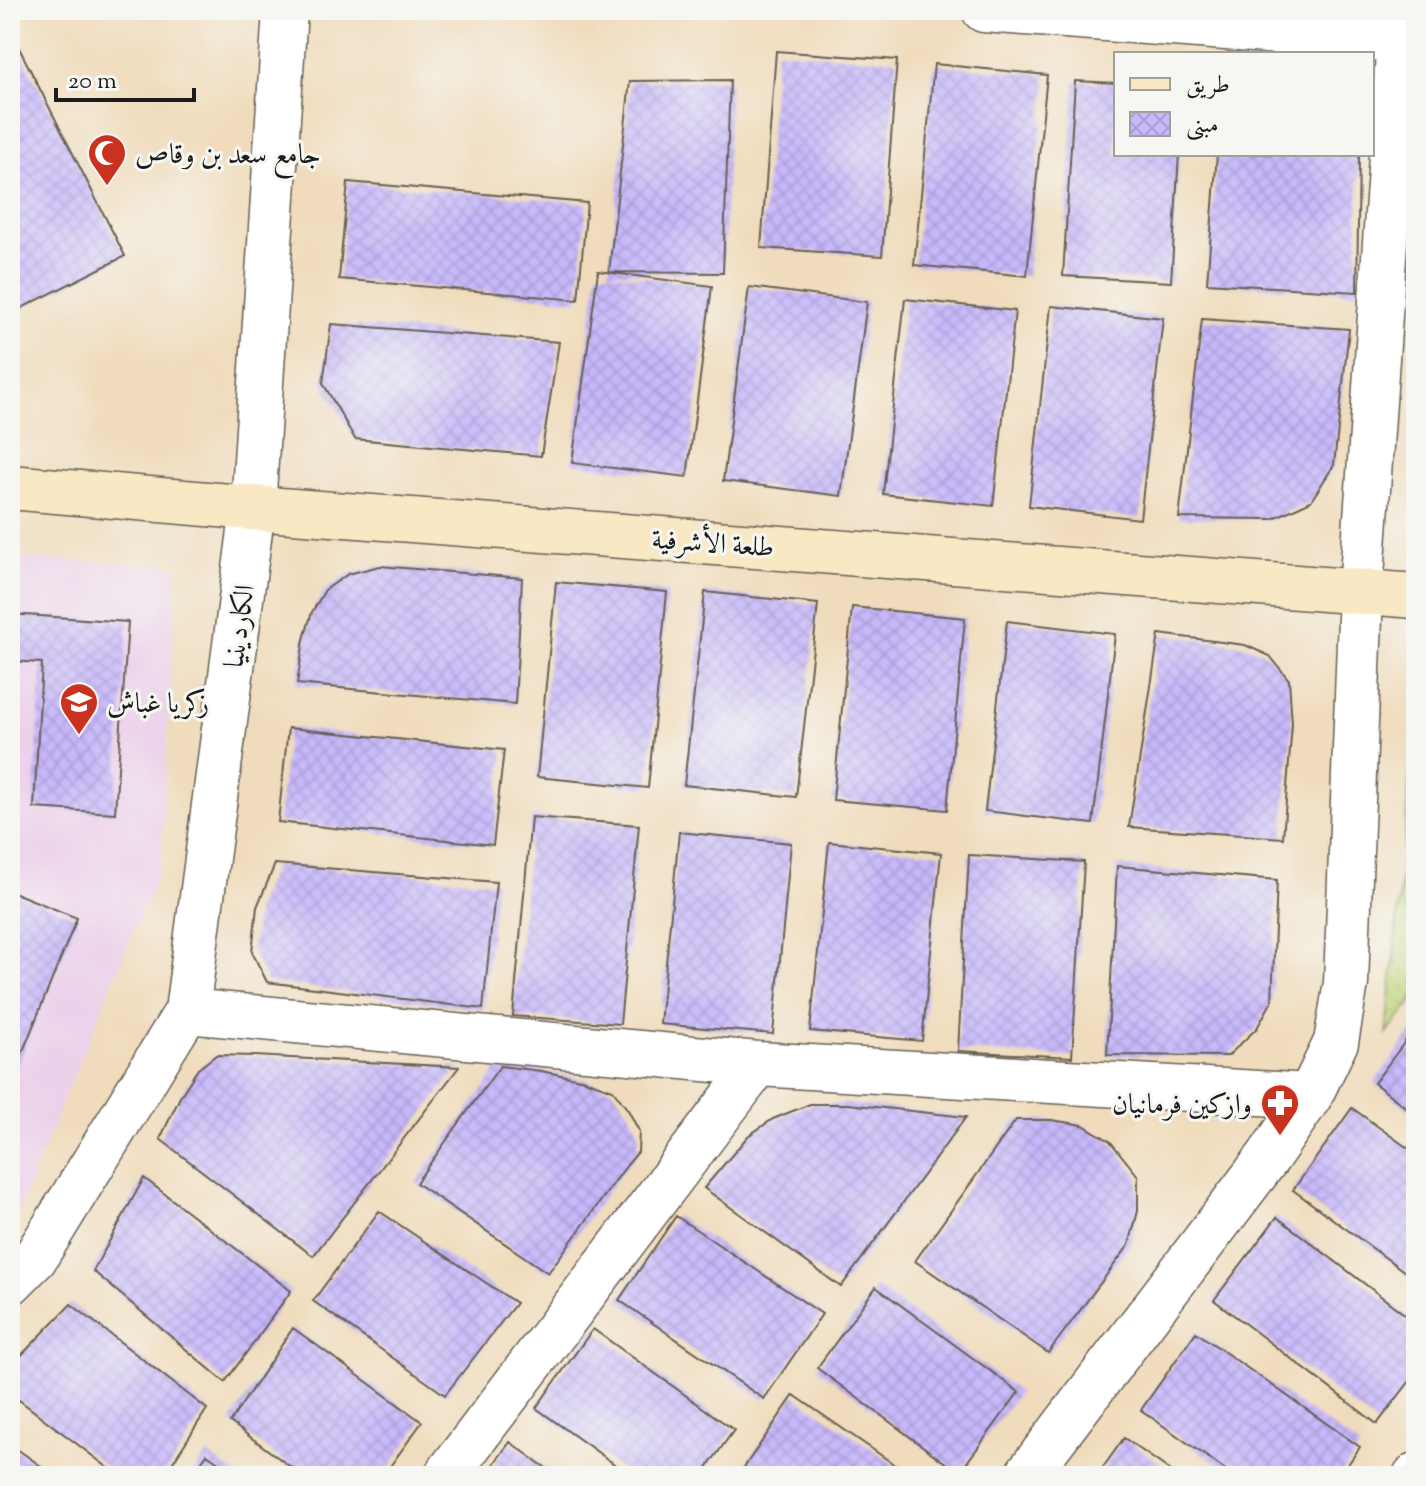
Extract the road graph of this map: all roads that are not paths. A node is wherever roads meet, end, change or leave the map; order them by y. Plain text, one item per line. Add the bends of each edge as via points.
1 (285, 10) edge
2 (984, 10) edge
3 (1400, 26) edge
4 (10, 487) edge
5 (253, 508) junction
6 (1361, 591) junction
7 (1416, 596) edge
8 (187, 1011) junction
9 (758, 1064) junction
10 (1310, 1096) junction
11 (10, 1283) edge
12 (446, 1476) edge
13 (1026, 1476) edge

1 - 5 street, الكاردينيا
2 - 3 street
3 - 6 street
4 - 5 main road, طلعة الأشرفية
5 - 6 main road, طلعة الأشرفية
5 - 8 street, الكاردينيا
6 - 7 main road, طلعة الأشرفية
6 - 10 street via 1346,983 1336,1042
8 - 9 street
8 - 11 street, الكاردينيا via 35,1258
9 - 10 street
9 - 12 street
10 - 13 street

